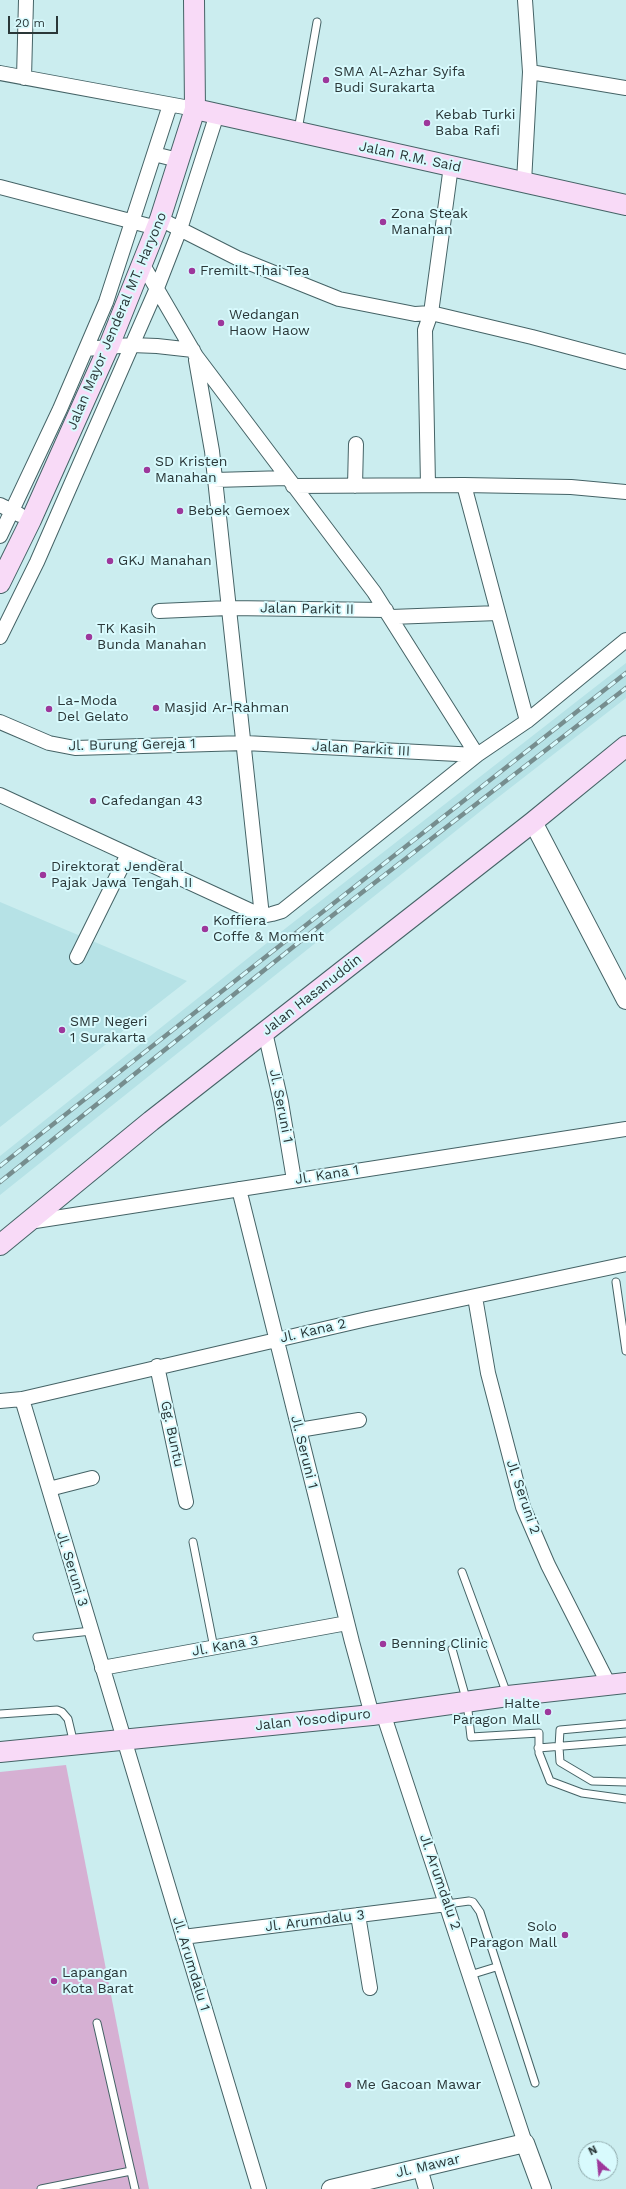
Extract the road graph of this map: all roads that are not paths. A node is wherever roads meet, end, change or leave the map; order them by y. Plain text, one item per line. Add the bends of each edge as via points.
1 (26, 0) edge
2 (194, 0) edge
3 (525, 0) edge
4 (317, 22) dead end
5 (530, 72) junction
6 (0, 73) edge
7 (24, 78) junction
8 (626, 88) edge
9 (170, 105) junction
10 (195, 110) junction
11 (217, 114) junction
12 (298, 132) junction
13 (154, 154) junction
14 (178, 160) junction
15 (451, 166) junction
16 (524, 182) junction
17 (0, 187) edge
18 (626, 205) edge
19 (131, 221) junction
20 (159, 224) junction
21 (180, 229) junction
22 (143, 265) junction
23 (157, 288) junction
24 (106, 302) junction
25 (124, 309) junction
26 (431, 313) junction
27 (131, 345) junction
28 (109, 346) junction
29 (86, 349) junction
30 (194, 353) junction
31 (626, 362) edge
32 (69, 413) junction
33 (356, 444) dead end
34 (29, 476) junction
35 (214, 480) junction
36 (290, 482) junction
37 (47, 484) junction
38 (428, 485) junction
39 (464, 485) junction
40 (355, 486) junction
41 (67, 492) junction
42 (626, 492) edge
43 (6, 508) edge
44 (31, 520) junction
45 (0, 536) edge
46 (17, 551) junction
47 (37, 562) junction
48 (0, 583) edge
49 (228, 608) junction
50 (159, 612) dead end
51 (498, 613) junction
52 (388, 614) junction
53 (0, 637) edge
54 (626, 640) edge
55 (527, 721) junction
56 (0, 722) edge
57 (244, 743) junction
58 (626, 746) edge
59 (477, 755) junction
60 (0, 795) edge
61 (533, 822) junction
62 (128, 854) junction
63 (262, 916) junction
64 (77, 957) dead end
65 (625, 994) edge
66 (265, 1032) junction
67 (626, 1129) edge
68 (294, 1180) junction
69 (238, 1189) junction
70 (28, 1222) junction
71 (0, 1245) edge
72 (626, 1264) edge
73 (616, 1282) dead end
74 (475, 1297) junction
75 (275, 1340) junction
76 (626, 1351) edge
77 (157, 1366) junction
78 (22, 1399) junction
79 (0, 1401) edge
80 (359, 1420) dead end
81 (299, 1430) junction
82 (92, 1478) dead end
83 (48, 1489) junction
84 (186, 1502) dead end
85 (193, 1542) dead end
86 (462, 1572) dead end
87 (347, 1623) junction
88 (91, 1631) junction
89 (37, 1637) dead end
90 (214, 1648) junction
91 (452, 1649) dead end
92 (102, 1668) junction
93 (617, 1684) edge
94 (508, 1696) junction
95 (467, 1702) junction
96 (0, 1714) edge
97 (377, 1714) junction
98 (626, 1724) edge
99 (122, 1738) junction
100 (626, 1741) edge
101 (74, 1744) junction
102 (559, 1747) junction
103 (538, 1748) junction
104 (0, 1752) edge
105 (626, 1782) edge
106 (626, 1799) edge
107 (447, 1904) junction
108 (358, 1915) junction
109 (183, 1937) junction
110 (496, 1967) junction
111 (470, 1975) junction
112 (370, 1988) dead end
113 (97, 2023) dead end
114 (535, 2083) dead end
115 (525, 2143) junction
116 (420, 2168) junction
117 (131, 2171) junction
118 (41, 2189) edge
119 (135, 2189) edge
120 (259, 2189) edge
121 (331, 2189) edge
122 (426, 2189) edge
123 (542, 2189) edge

1 - 7 street
2 - 10 main road, Jalan Mayor Jenderal MT. Haryono
3 - 5 street
4 - 12 lane
5 - 8 street
5 - 16 street
6 - 7 street
7 - 9 street
9 - 10 street
9 - 13 street
10 - 11 main road, Jalan R.M. Said
10 - 14 main road, Jalan Mayor Jenderal MT. Haryono
11 - 12 main road, Jalan R.M. Said
11 - 21 street
12 - 15 main road, Jalan R.M. Said
13 - 14 street
13 - 19 street
14 - 20 main road, Jalan Mayor Jenderal MT. Haryono
15 - 16 main road, Jalan R.M. Said
15 - 26 street
16 - 18 main road, Jalan R.M. Said
17 - 19 street
19 - 20 street
19 - 24 street
20 - 21 street
20 - 22 main road, Jalan Mayor Jenderal MT. Haryono
21 - 23 street
21 - 26 street via 237,258 339,299 415,314
22 - 23 street
22 - 25 main road, Jalan Mayor Jenderal MT. Haryono
23 - 27 street
23 - 30 street
24 - 25 street
24 - 29 street
25 - 28 main road, Jalan Mayor Jenderal MT. Haryono
26 - 31 street
26 - 38 street via 425,330
27 - 28 street
27 - 30 street via 156,346
27 - 41 street
28 - 29 street
28 - 32 main road, Jalan Mayor Jenderal MT. Haryono
29 - 32 street
30 - 35 street via 205,404
30 - 36 street
32 - 34 street
32 - 37 main road, Jalan Mayor Jenderal MT. Haryono
33 - 40 street
34 - 37 street
34 - 43 street
35 - 36 street
35 - 49 street
36 - 40 street
36 - 52 street
37 - 41 street
37 - 44 main road, Jalan Mayor Jenderal MT. Haryono
38 - 39 street
38 - 40 street
39 - 42 street via 571,487
39 - 51 street
41 - 47 street
43 - 44 street
43 - 45 street
44 - 46 main road, Jalan Mayor Jenderal MT. Haryono
46 - 47 street
46 - 48 main road, Jalan Mayor Jenderal MT. Haryono
47 - 53 street
49 - 50 street, Jalan Parkit II
49 - 52 street, Jalan Parkit II
49 - 57 street
51 - 52 street, Jalan Parkit II
51 - 55 street
52 - 59 street
54 - 55 street
55 - 59 street
56 - 57 street, Jl. Burung Gereja 1 via 49,743 75,748
57 - 59 street, Jalan Parkit III
57 - 63 street
58 - 61 main road, Jalan Hasanuddin
59 - 63 street via 282,910
60 - 62 street
61 - 65 street
61 - 66 main road, Jalan Hasanuddin
62 - 63 street
62 - 64 street
66 - 68 street, Jl. Seruni 1 via 281,1102
66 - 70 main road, Jalan Hasanuddin
67 - 68 street, Jl. Kana 1
68 - 69 street, Jl. Kana 1
69 - 70 street, Jl. Kana 1
69 - 75 street, Jl. Seruni 1
70 - 71 main road, Jalan Hasanuddin
72 - 74 street, Jl. Kana 2
73 - 76 lane
74 - 75 street, Jl. Kana 2
74 - 93 street, Jl. Seruni 2 via 488,1373 523,1507 548,1565
75 - 77 street, Jl. Kana 2
75 - 81 street, Jl. Seruni 1
77 - 78 street, Jl. Kana 2
77 - 84 street, Gg. Buntu
78 - 79 street, Jl. Kana 2
78 - 83 street, Jl. Seruni 3
80 - 81 street
81 - 87 street, Jl. Seruni 1
82 - 83 street
83 - 88 street, Jl. Seruni 3
85 - 90 lane
86 - 94 lane
87 - 90 street, Jl. Kana 3
87 - 97 street, Jl. Seruni 1
88 - 89 lane
88 - 92 street, Jl. Seruni 3
90 - 92 street, Jl. Kana 3
91 - 95 lane
92 - 99 street, Jl. Seruni 3
93 - 94 main road, Jalan Yosodipuro
94 - 95 main road, Jalan Yosodipuro
95 - 97 main road, Jalan Yosodipuro
95 - 103 lane via 471,1737 539,1733
96 - 101 lane via 57,1710 62,1712 68,1719
97 - 99 main road, Jalan Yosodipuro
97 - 107 street, Jl. Arumdalu 2
98 - 102 lane via 560,1730
99 - 101 main road, Jalan Yosodipuro
99 - 109 street, Jl. Arumdalu 1
100 - 102 lane
101 - 104 main road, Jalan Yosodipuro
102 - 103 lane
102 - 105 lane via 560,1762 592,1781
103 - 106 lane via 550,1781 582,1792
107 - 108 street, Jl. Arumdalu 3
107 - 110 lane via 468,1901 477,1907
107 - 111 street, Jl. Arumdalu 2
108 - 109 street, Jl. Arumdalu 3
108 - 112 street
109 - 120 street, Jl. Arumdalu 1
110 - 111 lane
110 - 114 lane
111 - 115 street, Jl. Arumdalu 2
113 - 117 lane
115 - 116 street, Jl. Mawar
115 - 123 street
116 - 121 street, Jl. Mawar
116 - 122 street
117 - 118 lane
117 - 119 lane

